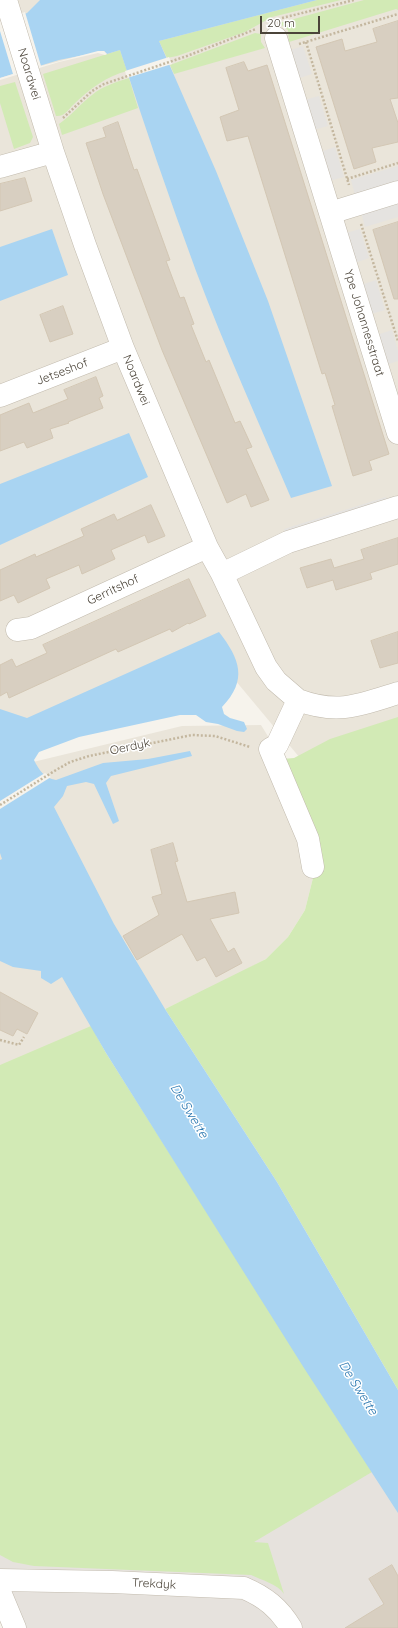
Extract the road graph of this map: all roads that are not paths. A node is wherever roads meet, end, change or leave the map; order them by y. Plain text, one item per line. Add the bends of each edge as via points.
1 (7, 1) edge
2 (277, 44) road end
3 (53, 152) junction
4 (0, 166) edge
5 (398, 192) edge
6 (330, 213) junction
7 (123, 348) junction
8 (391, 388) edge
9 (0, 396) edge
10 (398, 433) edge
11 (398, 507) edge
12 (207, 547) junction
13 (222, 574) junction
14 (17, 630) dead end
15 (398, 693) edge
16 (298, 700) junction
17 (313, 867) dead end
18 (0, 1580) edge
19 (0, 1592) edge
20 (15, 1628) edge
21 (291, 1628) edge

1 - 3 street, Noardwei
2 - 6 street, Ype Johannesstraat
3 - 4 street
3 - 7 street, Noardwei
5 - 6 street
6 - 8 street, Ype Johannesstraat
7 - 9 street, Jetseshof
7 - 12 street, Noardwei
8 - 10 street, Ype Johannesstraat
11 - 13 street via 288,542
12 - 13 street, Noardwei
12 - 14 street, Gerritshof via 31,628
13 - 16 street via 266,667 276,681
15 - 16 street via 343,708 315,706
16 - 17 street via 277,745 270,749 308,839
18 - 21 street, Trekdyk via 244,1588 270,1602
19 - 20 street

